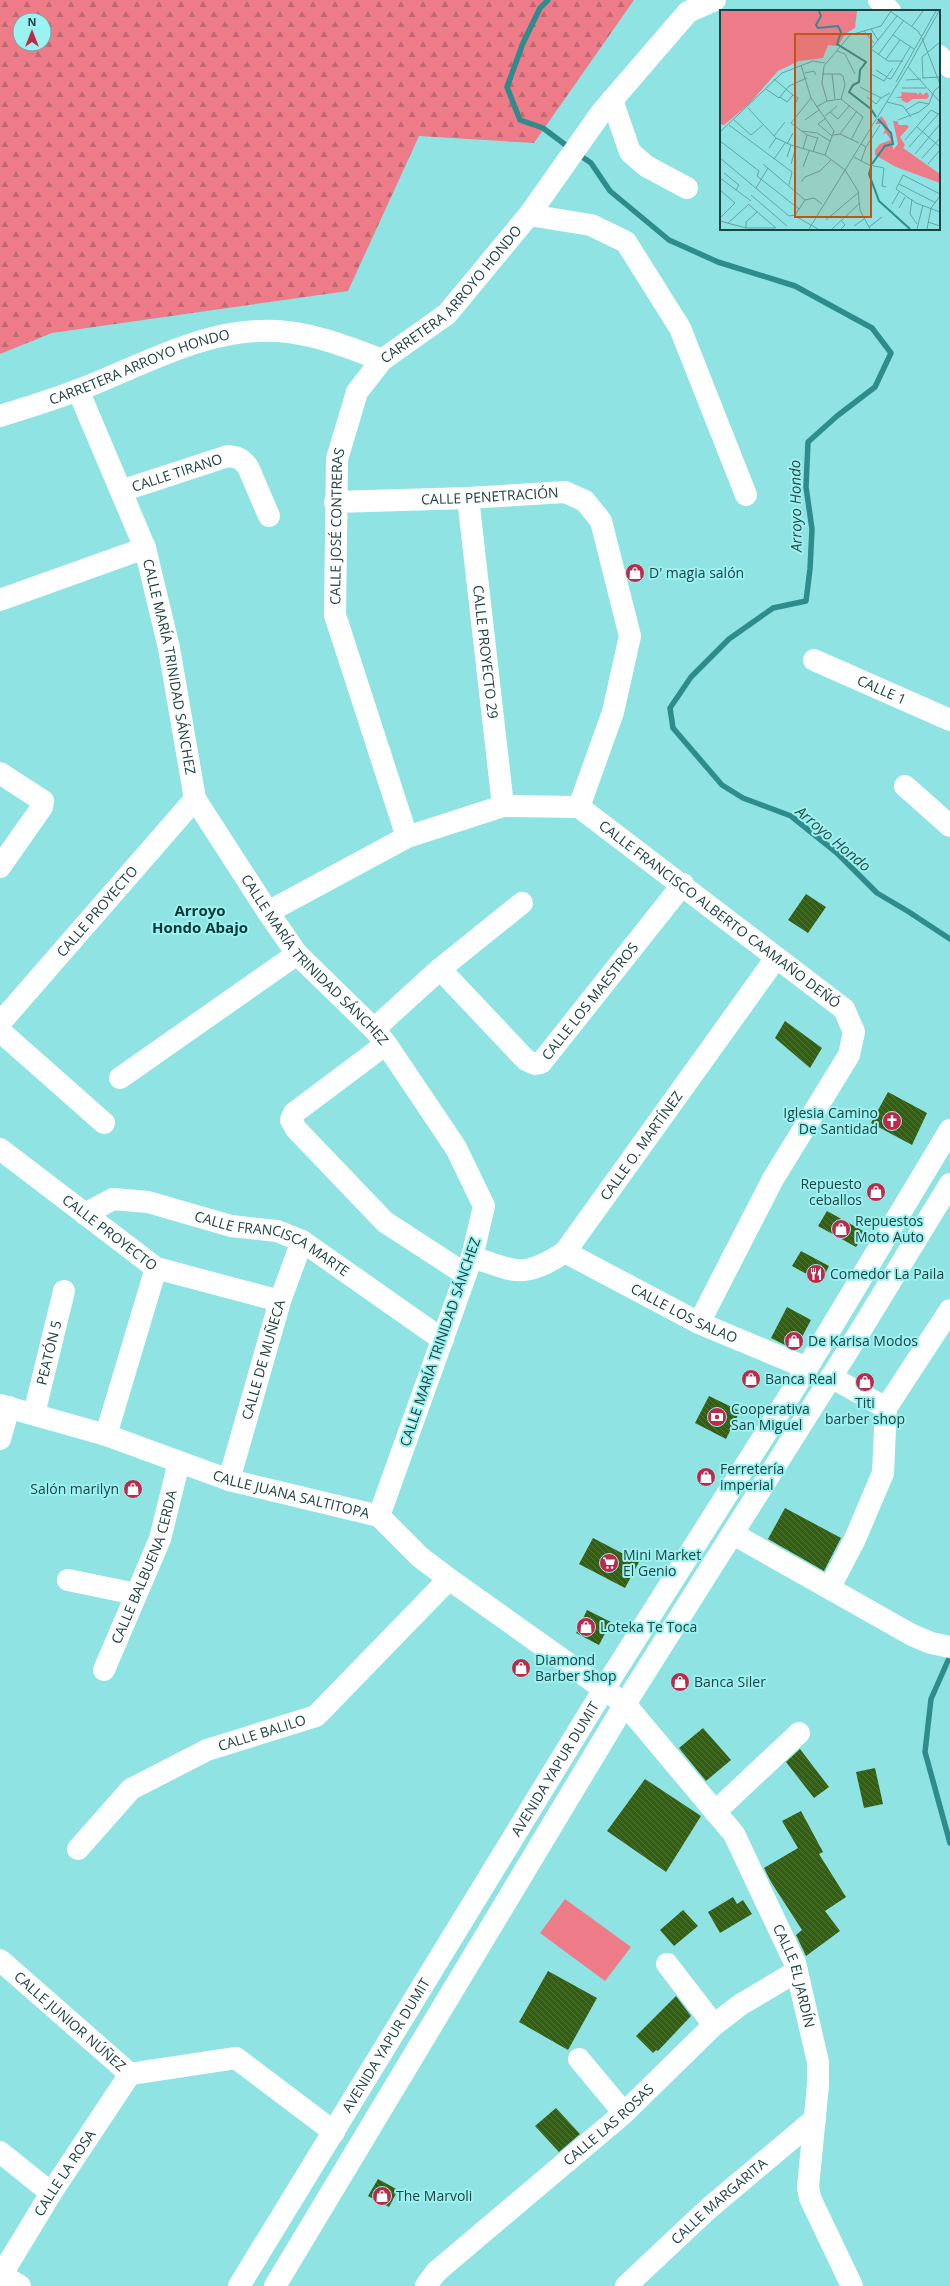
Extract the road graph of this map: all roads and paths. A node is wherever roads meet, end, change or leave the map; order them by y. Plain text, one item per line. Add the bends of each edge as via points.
1 (715, 0) edge
2 (879, 0) edge
3 (889, 10) edge
4 (940, 57) edge
5 (950, 67) edge
6 (606, 107) junction
7 (686, 188) dead end
8 (529, 215) junction
9 (382, 360) junction
10 (78, 390) junction
11 (0, 416) edge
12 (121, 491) junction
13 (746, 495) dead end
14 (468, 498) junction
15 (335, 502) junction
16 (269, 516) dead end
17 (145, 548) junction
18 (0, 600) edge
19 (814, 660) dead end
20 (950, 720) edge
21 (0, 773) edge
22 (905, 786) dead end
23 (195, 800) junction
24 (503, 806) junction
25 (579, 806) junction
26 (948, 819) edge
27 (406, 837) junction
28 (0, 867) edge
29 (683, 884) junction
30 (522, 903) dead end
31 (268, 912) junction
32 (297, 954) junction
33 (776, 958) junction
34 (440, 969) junction
35 (0, 1023) edge
36 (0, 1031) edge
37 (380, 1037) junction
38 (120, 1078) dead end
39 (104, 1123) dead end
40 (950, 1130) edge
41 (0, 1148) edge
42 (950, 1184) edge
43 (84, 1214) junction
44 (302, 1241) junction
45 (565, 1252) junction
46 (469, 1266) junction
47 (156, 1268) junction
48 (64, 1291) dead end
49 (280, 1301) junction
50 (950, 1310) edge
51 (699, 1323) junction
52 (443, 1340) junction
53 (807, 1368) junction
54 (831, 1377) junction
55 (4, 1406) edge
56 (886, 1408) junction
57 (34, 1414) junction
58 (106, 1435) junction
59 (0, 1439) edge
60 (180, 1462) junction
61 (229, 1480) junction
62 (379, 1516) junction
63 (733, 1534) junction
64 (449, 1579) junction
65 (68, 1580) dead end
66 (830, 1587) junction
67 (136, 1594) junction
68 (940, 1645) edge
69 (104, 1670) dead end
70 (604, 1689) junction
71 (625, 1704) junction
72 (799, 1733) dead end
73 (715, 1812) junction
74 (78, 1849) dead end
75 (0, 1960) edge
76 (666, 1964) dead end
77 (797, 1971) junction
78 (714, 2025) junction
79 (578, 2058) dead end
80 (130, 2074) junction
81 (624, 2112) junction
82 (814, 2119) junction
83 (334, 2132) junction
84 (0, 2152) edge
85 (51, 2193) junction
86 (0, 2273) edge
87 (20, 2286) edge
88 (239, 2286) edge
89 (275, 2286) edge
90 (426, 2286) edge
91 (626, 2286) edge
92 (852, 2286) edge

1 - 6 street, CARRETERA ARROYO HONDO via 688,12
2 - 3 street
4 - 5 street
6 - 7 street via 630,152 646,166
6 - 8 street, CARRETERA ARROYO HONDO
8 - 9 street, CARRETERA ARROYO HONDO via 447,314
8 - 13 street via 591,225 626,242 680,328
9 - 10 street, CARRETERA ARROYO HONDO via 306,335 276,331 220,335 168,352
9 - 15 street, CALLE JOSÉ CONTRERAS via 357,392 337,460
10 - 11 street, CARRETERA ARROYO HONDO
10 - 12 street, CALLE MARÍA TRINIDAD SÁNCHEZ
12 - 16 street, CALLE TIRANO via 228,456 237,457 244,460 248,467
12 - 17 street, CALLE MARÍA TRINIDAD SÁNCHEZ
14 - 15 street, CALLE PENETRACIÓN
14 - 24 street, CALLE PROYECTO 29
14 - 25 street, CALLE PENETRACIÓN via 565,492 585,501 601,520 630,636 613,712
15 - 27 street, CALLE JOSÉ CONTRERAS via 335,614
17 - 18 street
17 - 23 street, CALLE MARÍA TRINIDAD SÁNCHEZ via 169,648
19 - 20 street, CALLE 1
21 - 28 street via 43,801 42,807
22 - 26 street
23 - 31 street, CALLE MARÍA TRINIDAD SÁNCHEZ
23 - 35 street, CALLE PROYECTO
24 - 25 street
24 - 27 street
25 - 29 street, CALLE FRANCISCO ALBERTO CAAMAÑO DEÑÓ
27 - 31 street
29 - 33 street, CALLE FRANCISCO ALBERTO CAAMAÑO DEÑÓ
29 - 34 street, CALLE LOS MAESTROS via 542,1063 534,1064 526,1060
30 - 34 street
31 - 32 street, CALLE MARÍA TRINIDAD SÁNCHEZ
32 - 37 street, CALLE MARÍA TRINIDAD SÁNCHEZ
32 - 38 street
33 - 45 street, CALLE O. MARTÍNEZ
33 - 51 street, CALLE FRANCISCO ALBERTO CAAMAÑO DEÑÓ via 844,1010 854,1032 849,1055 773,1179
34 - 37 street
36 - 39 street
37 - 46 street, CALLE MARÍA TRINIDAD SÁNCHEZ via 456,1148 484,1206
37 - 46 street, CALLE O. MARTÍNEZ via 294,1113 291,1120 296,1129 384,1222
40 - 53 street, AVENIDA YAPUR DUMIT
41 - 43 street, CALLE PROYECTO
42 - 54 street, AVENIDA YAPUR DUMIT
43 - 44 street, CALLE FRANCISCA MARTE via 113,1199 148,1202 231,1226 277,1231
43 - 47 street, CALLE PROYECTO
44 - 49 street, CALLE DE MUÑECA
44 - 52 street, CALLE FRANCISCA MARTE
45 - 46 street, CALLE O. MARTÍNEZ via 542,1267 519,1272
45 - 51 street, CALLE LOS SALAO
46 - 52 street, CALLE MARÍA TRINIDAD SÁNCHEZ
47 - 49 street, CALLE PROYECTO
47 - 58 street
48 - 57 street, PEATÓN 5
49 - 61 street, CALLE DE MUÑECA
50 - 56 street
51 - 53 street, CALLE LOS SALAO
52 - 62 street, CALLE MARÍA TRINIDAD SÁNCHEZ
53 - 70 street, AVENIDA YAPUR DUMIT
54 - 56 street
54 - 63 street, AVENIDA YAPUR DUMIT
55 - 57 street, CALLE JUANA SALTITOPA
55 - 59 street
56 - 66 street via 883,1473 855,1539
57 - 58 street, CALLE JUANA SALTITOPA
58 - 60 street, CALLE JUANA SALTITOPA
60 - 61 street, CALLE JUANA SALTITOPA
60 - 67 street, CALLE BALBUENA CERDA via 160,1539
61 - 62 street, CALLE JUANA SALTITOPA
62 - 64 street, CALLE JUANA SALTITOPA via 420,1557
63 - 66 street
63 - 71 street, AVENIDA YAPUR DUMIT
64 - 70 street, CALLE JUANA SALTITOPA
64 - 74 street, CALLE BALILO via 316,1716 207,1750 131,1789
65 - 67 street
66 - 68 street via 912,1635
67 - 69 street, CALLE BALBUENA CERDA
70 - 71 street, CALLE JUANA SALTITOPA
70 - 83 street, AVENIDA YAPUR DUMIT
71 - 73 street, CALLE EL JARDÍN
71 - 89 street, AVENIDA YAPUR DUMIT
72 - 73 street
73 - 77 street, CALLE EL JARDÍN via 734,1834
75 - 80 street, CALLE JUNIOR NÚÑEZ
76 - 78 street
77 - 78 street, CALLE LAS ROSAS via 740,2005
77 - 82 street, CALLE EL JARDÍN via 818,2062
78 - 81 street, CALLE LAS ROSAS
79 - 81 street
80 - 83 street, CALLE JUNIOR NÚÑEZ via 236,2058
80 - 85 street, CALLE LA ROSA
81 - 90 street, CALLE LAS ROSAS via 436,2272
82 - 91 street, CALLE MARGARITA via 708,2209
82 - 92 street, CALLE EL JARDÍN via 808,2187 810,2198
83 - 88 street, AVENIDA YAPUR DUMIT
84 - 85 street
85 - 86 street, CALLE LA ROSA via 5,2269
86 - 87 street

